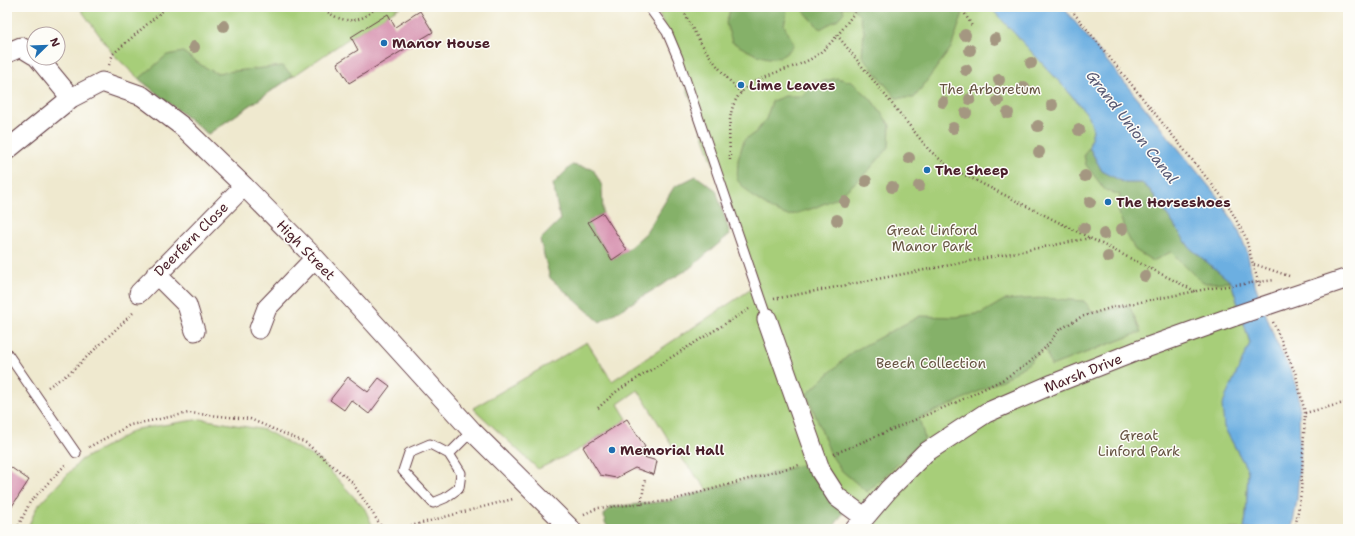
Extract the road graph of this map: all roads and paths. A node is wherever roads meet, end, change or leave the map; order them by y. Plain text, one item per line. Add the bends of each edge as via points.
1 (167, 7) edge
2 (322, 7) edge
3 (376, 7) edge
4 (649, 7) edge
5 (656, 7) edge
6 (682, 7) edge
7 (858, 7) edge
8 (961, 7) edge
9 (1069, 7) edge
10 (972, 26) dead end
11 (667, 32) junction
12 (837, 35) junction
13 (26, 50) edge
14 (7, 52) edge
15 (113, 54) dead end
16 (45, 66) edge
17 (741, 92) junction
18 (71, 98) junction
19 (7, 150) edge
20 (729, 164) dead end
21 (244, 186) junction
22 (1090, 238) junction
23 (315, 258) junction
24 (1254, 263) junction
25 (156, 274) junction
26 (1289, 276) dead end
27 (1348, 278) edge
28 (1275, 280) dead end
29 (1195, 292) junction
30 (139, 293) joint
31 (1262, 294) dead end
32 (761, 301) junction
33 (1270, 316) dead end
34 (767, 319) joint
35 (258, 328) dead end
36 (195, 331) dead end
37 (7, 353) edge
38 (36, 395) junction
39 (1348, 402) edge
40 (598, 408) dead end
41 (1306, 413) junction
42 (472, 431) junction
43 (76, 453) junction
44 (449, 454) junction
45 (816, 460) junction
46 (645, 479) dead end
47 (534, 493) junction
48 (641, 505) junction
49 (860, 523) edge
50 (569, 528) edge
51 (17, 529) edge
52 (383, 529) edge
53 (399, 529) edge
54 (1295, 529) edge

1 - 15 path
2 - 3 path via 339,19 351,20 362,18
4 - 11 lane
5 - 11 lane
6 - 17 path via 706,52
7 - 12 path
8 - 10 path
9 - 24 path via 1227,203
11 - 32 lane
12 - 17 path via 826,49 813,58 758,79
12 - 22 path via 929,150 949,167
13 - 14 street via 21,47
16 - 18 street
17 - 20 path via 733,107 729,129
18 - 19 street, High Street
18 - 21 street, High Street via 102,82 142,96 182,127
21 - 23 street, High Street
21 - 25 street, Deerfern Close
22 - 29 path
22 - 32 path
23 - 35 street via 266,308
23 - 42 street, High Street
24 - 26 path
24 - 31 path
25 - 30 street, Deerfern Close
25 - 36 street via 187,305
27 - 49 street, Marsh Drive, bridge via 1137,351 986,413 925,453
28 - 29 path, bridge
29 - 45 path via 1110,308 1081,317 1059,330 1029,363 1004,379 950,405
30 - 38 path via 144,303 71,372
32 - 34 lane
32 - 40 path via 617,392
33 - 41 path via 1296,375
34 - 45 street
37 - 38 lane
38 - 43 lane
39 - 41 path
41 - 54 path via 1301,494
42 - 44 lane
42 - 47 street, High Street
43 - 51 path via 30,502
43 - 52 path via 137,423 189,413 250,419 306,443 352,482
44 - 44 lane via 461,473 460,488 433,503 403,471 409,453 430,444
45 - 48 path via 669,501
45 - 49 street via 837,497
46 - 48 path
47 - 50 street, High Street
47 - 53 path
48 - 50 path via 598,508 585,513

